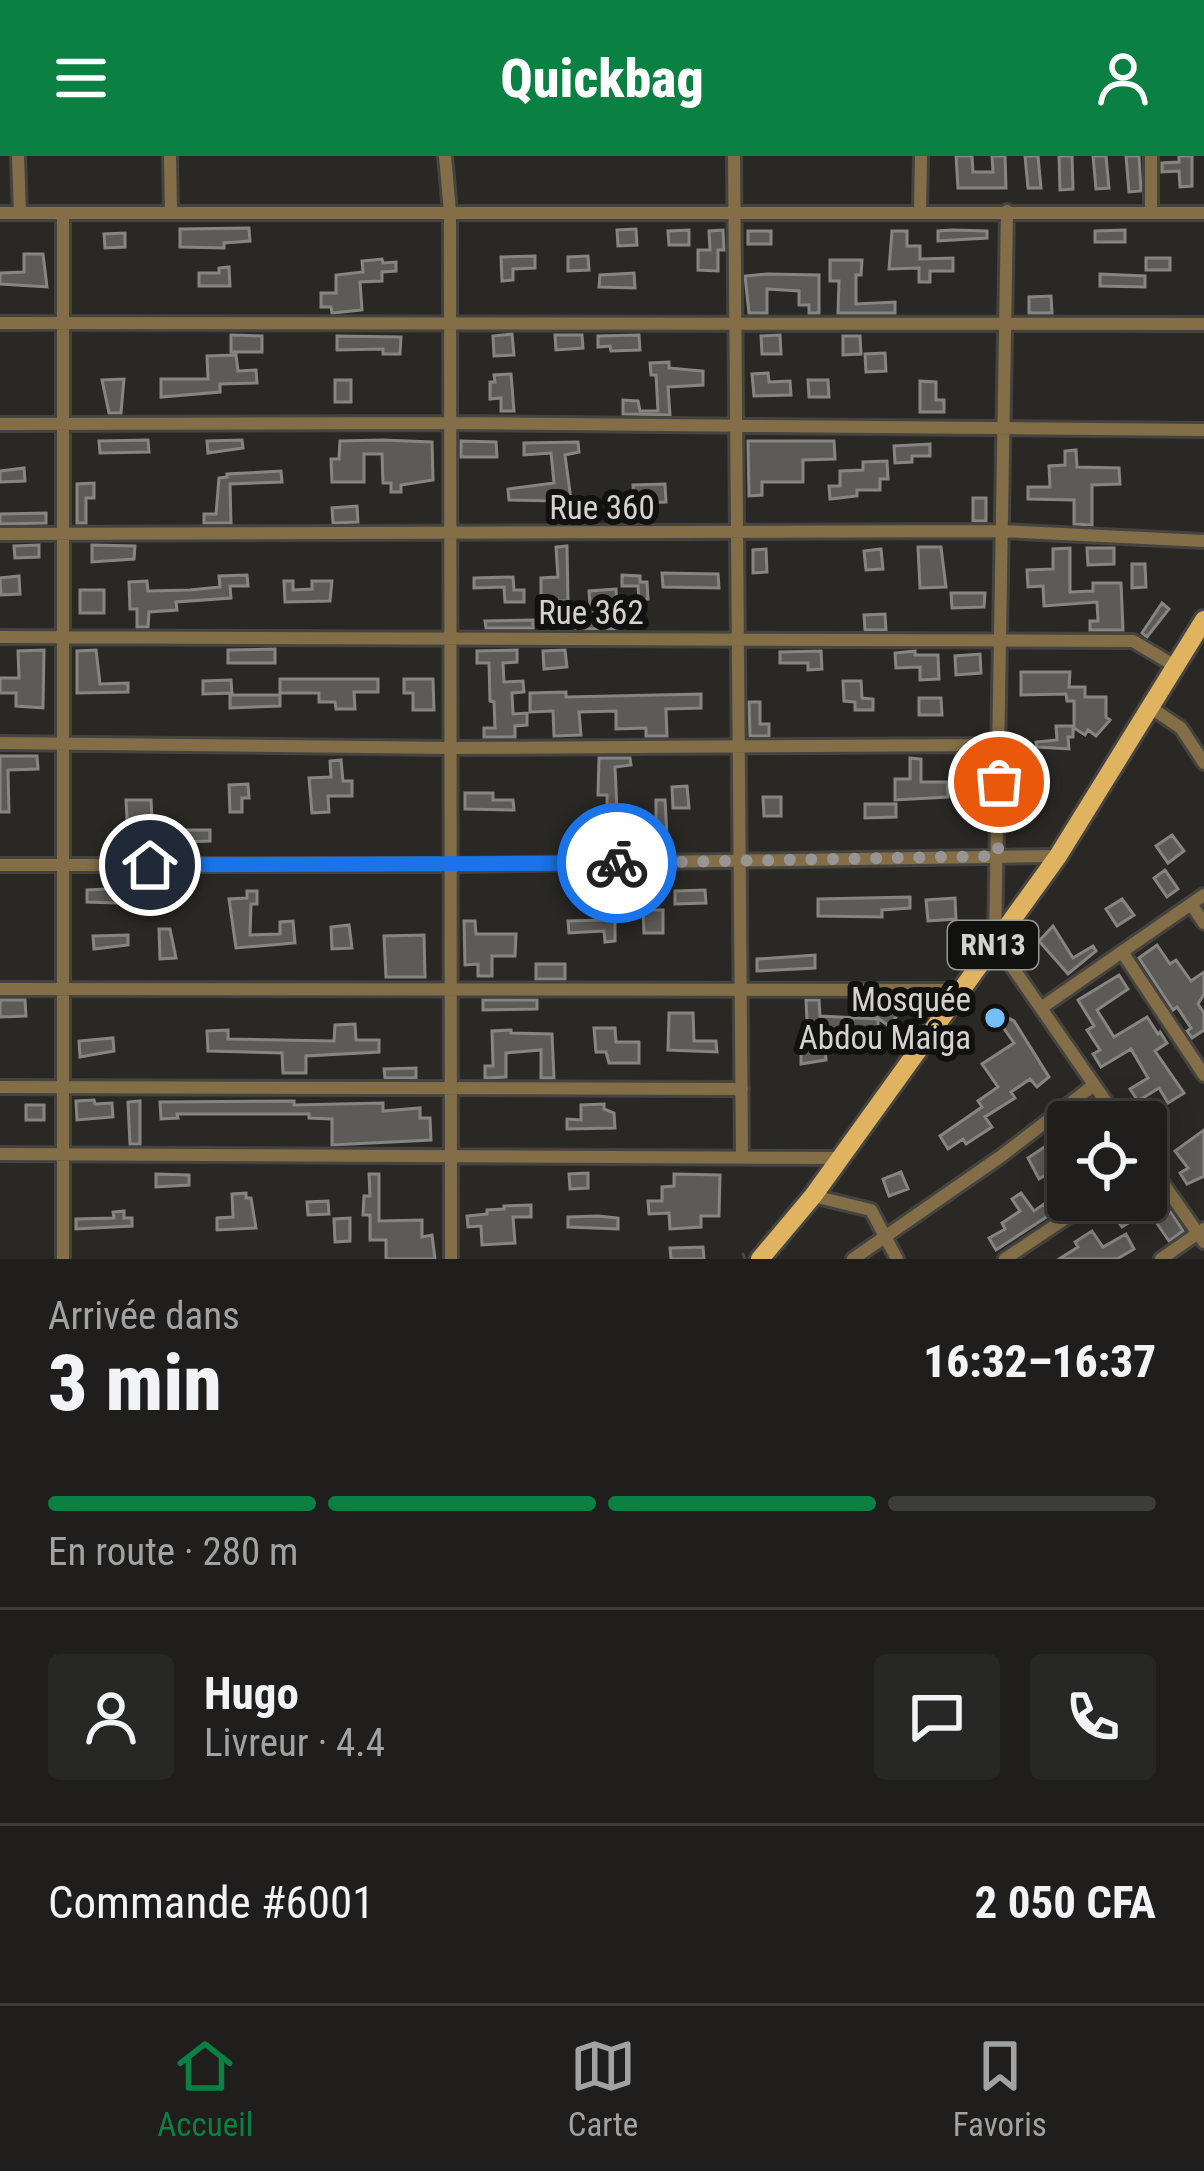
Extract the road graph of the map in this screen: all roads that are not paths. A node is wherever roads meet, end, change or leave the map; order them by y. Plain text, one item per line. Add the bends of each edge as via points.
1 (18, 156) edge
2 (170, 156) edge
3 (445, 156) edge
4 (734, 156) edge
5 (921, 156) edge
6 (1151, 156) edge
7 (920, 211) junction
8 (1006, 211) junction
9 (450, 212) junction
10 (734, 212) junction
11 (1150, 212) junction
12 (0, 213) edge
13 (20, 213) junction
14 (63, 213) junction
15 (171, 213) junction
16 (1204, 213) edge
17 (0, 322) edge
18 (63, 323) junction
19 (450, 323) junction
20 (1204, 324) edge
21 (735, 325) junction
22 (1005, 325) junction
23 (63, 423) junction
24 (450, 423) junction
25 (0, 424) edge
26 (736, 426) junction
27 (1004, 427) junction
28 (1204, 430) edge
29 (1002, 531) junction
30 (737, 533) junction
31 (0, 534) edge
32 (63, 535) junction
33 (451, 535) junction
34 (1204, 541) edge
35 (1203, 624) edge
36 (0, 637) edge
37 (63, 637) junction
38 (738, 638) junction
39 (451, 640) junction
40 (1001, 640) junction
41 (1175, 667) junction
42 (1150, 707) junction
43 (0, 743) edge
44 (64, 743) junction
45 (999, 745) junction
46 (739, 746) junction
47 (451, 748) junction
48 (1204, 764) edge
49 (998, 856) junction
50 (1058, 856) junction
51 (740, 861) junction
52 (0, 865) edge
53 (64, 865) junction
54 (451, 865) junction
55 (1204, 895) edge
56 (1191, 904) junction
57 (1204, 923) edge
58 (995, 943) junction
59 (1121, 952) junction
60 (0, 989) edge
61 (64, 989) junction
62 (452, 989) junction
63 (741, 989) junction
64 (961, 990) junction
65 (1041, 1008) junction
66 (1204, 1075) edge
67 (1094, 1085) junction
68 (452, 1086) junction
69 (0, 1087) edge
70 (64, 1087) junction
71 (742, 1089) junction
72 (1105, 1101) edge
73 (0, 1154) edge
74 (64, 1154) junction
75 (452, 1155) junction
76 (742, 1157) junction
77 (839, 1158) junction
78 (1167, 1189) edge
79 (813, 1196) junction
80 (1062, 1221) edge
81 (1202, 1235) edge
82 (885, 1237) junction
83 (761, 1258) edge
84 (63, 1259) edge
85 (451, 1259) edge
86 (853, 1259) edge
87 (897, 1259) edge
88 (1005, 1259) edge
89 (1161, 1259) edge

1 - 13 street
2 - 15 street
3 - 9 street
4 - 10 street
5 - 7 street
6 - 11 street
7 - 8 street
7 - 10 street
8 - 11 street
8 - 22 street
9 - 10 street
9 - 15 street
9 - 19 street
10 - 21 street
11 - 16 street
12 - 13 street
13 - 14 street
14 - 15 street
14 - 18 street
17 - 18 street
18 - 19 street
18 - 23 street
19 - 21 street
19 - 24 street
20 - 22 street
21 - 22 street
21 - 26 street
22 - 27 street
23 - 24 street
23 - 25 street
23 - 32 street
24 - 26 street
24 - 33 street
26 - 27 street
26 - 30 street
27 - 28 street
27 - 29 street
29 - 30 street, Rue 360
29 - 34 street, Rue 360
29 - 40 street
30 - 33 street, Rue 360
30 - 38 street
31 - 32 street, Rue 360
32 - 33 street, Rue 360
32 - 37 street
33 - 39 street
35 - 41 main road, RN13
36 - 37 street, Rue 362
37 - 39 street, Rue 362
37 - 44 street
38 - 39 street, Rue 362
38 - 40 street, Rue 362
38 - 46 street
39 - 47 street
40 - 41 street, Rue 362 via 1133,641
40 - 45 street
41 - 42 main road, RN13
42 - 48 street via 1181,728
42 - 50 main road, RN13
43 - 44 street
44 - 47 street
44 - 53 street
45 - 46 street
45 - 49 street
46 - 47 street
46 - 51 street
47 - 54 street
49 - 50 street
49 - 51 street
49 - 58 street
50 - 58 main road, RN13
51 - 54 street
51 - 63 street
52 - 53 street
53 - 54 street
53 - 61 street
54 - 62 street
55 - 56 street
56 - 57 street
56 - 59 street
58 - 64 main road, RN13
58 - 65 street
59 - 65 street
59 - 66 street
60 - 61 street
61 - 62 street
61 - 70 street
62 - 63 street
62 - 68 street
63 - 64 street
63 - 71 street
64 - 77 main road, RN13
65 - 67 street
67 - 72 street
67 - 82 street
68 - 70 street
68 - 71 street
68 - 75 street
69 - 70 street
70 - 74 street
71 - 76 street
73 - 74 street
74 - 75 street
74 - 84 street
75 - 76 street
75 - 85 street
76 - 77 street
77 - 79 main road, RN13
78 - 81 street
79 - 82 street via 871,1210
79 - 83 main road, RN13
80 - 88 street
81 - 89 street
82 - 86 street
82 - 87 street

